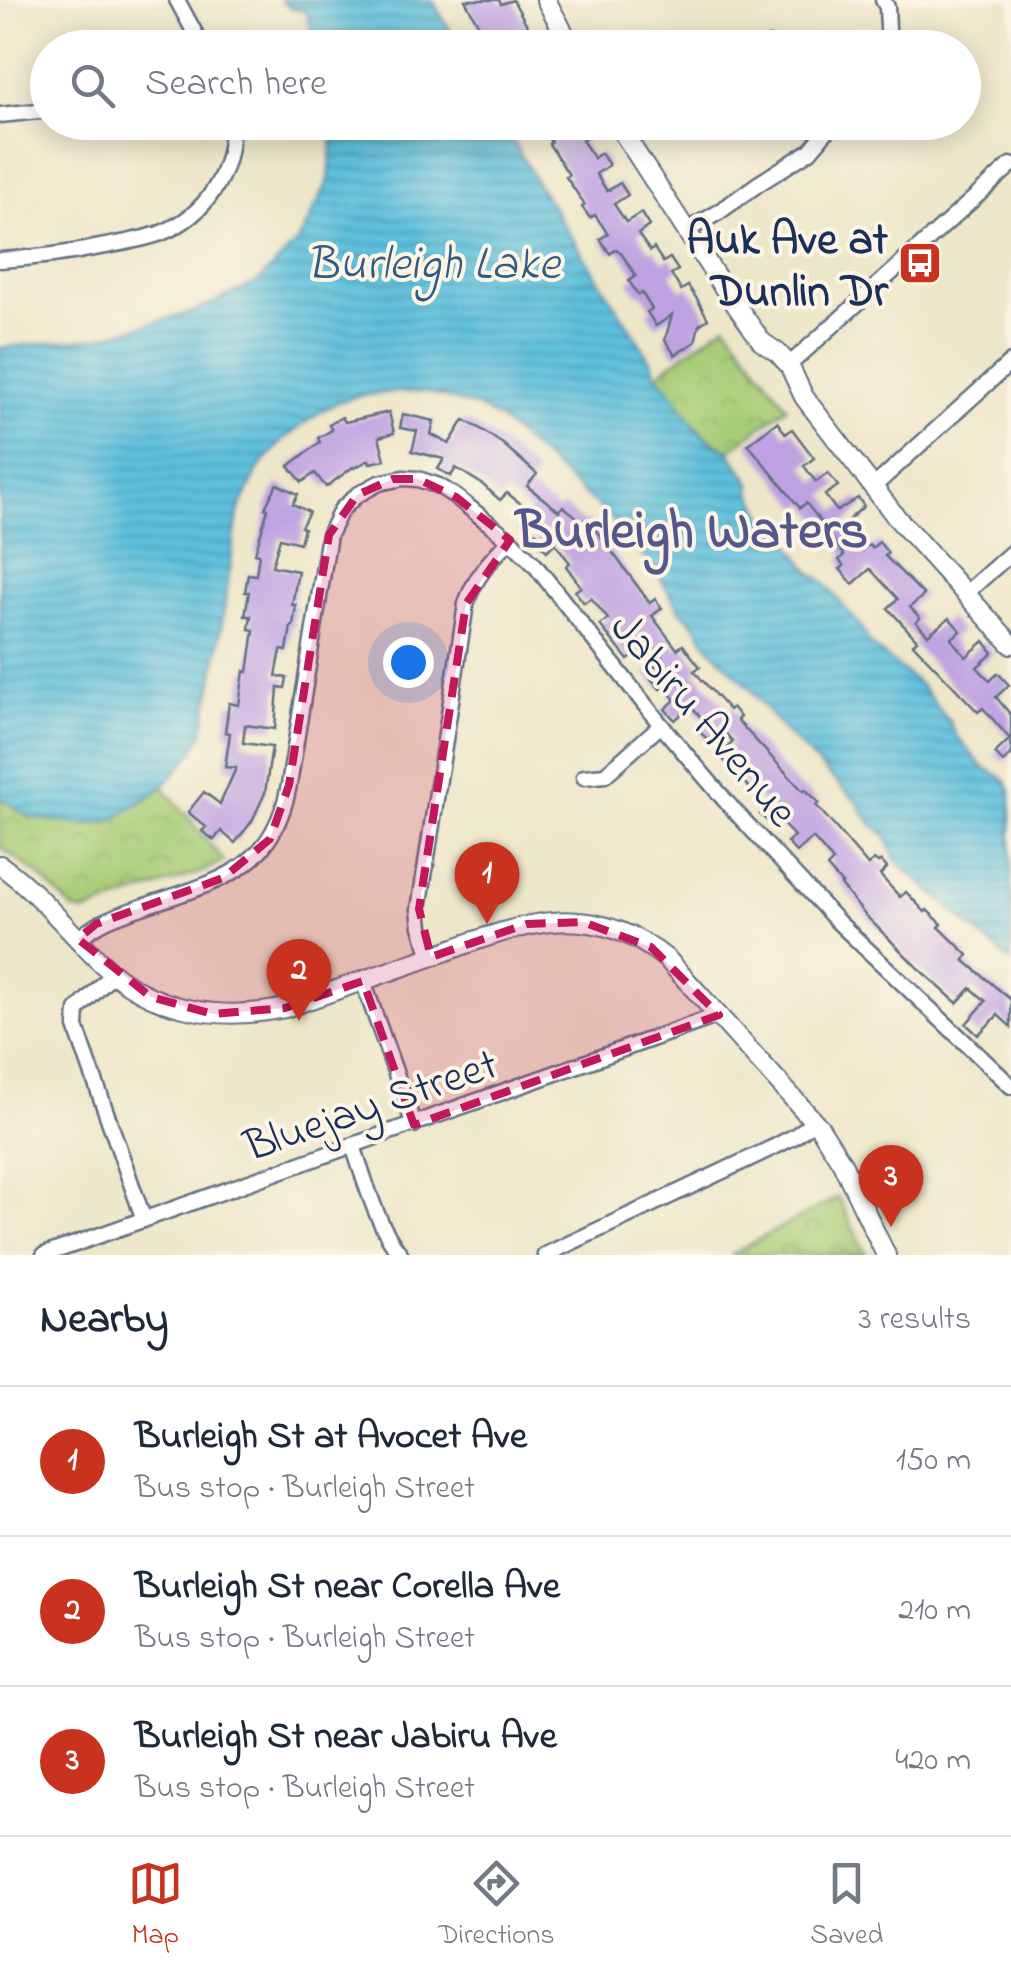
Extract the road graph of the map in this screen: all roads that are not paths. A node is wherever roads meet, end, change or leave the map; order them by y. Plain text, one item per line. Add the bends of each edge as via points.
1 (178, 0) edge
2 (546, 0) edge
3 (883, 0) edge
4 (193, 30) edge
5 (562, 30) edge
6 (888, 30) edge
7 (30, 112) edge
8 (0, 115) edge
9 (231, 140) edge
10 (628, 140) edge
11 (816, 140) edge
12 (1011, 164) edge
13 (686, 231) junction
14 (0, 260) edge
15 (1011, 362) edge
16 (789, 365) junction
17 (872, 488) junction
18 (510, 540) junction
19 (1011, 553) edge
20 (965, 594) junction
21 (1011, 644) edge
22 (660, 725) junction
23 (584, 777) dead end
24 (0, 866) edge
25 (78, 939) junction
26 (431, 956) junction
27 (113, 974) junction
28 (362, 981) junction
29 (719, 1015) junction
30 (1011, 1086) edge
31 (815, 1122) junction
32 (414, 1125) junction
33 (353, 1146) junction
34 (144, 1220) junction
35 (44, 1255) edge
36 (401, 1255) edge
37 (545, 1255) edge
38 (886, 1255) edge

1 - 4 street
2 - 5 street
3 - 6 street
7 - 8 street
9 - 14 street via 226,168 207,200 165,231 78,252
10 - 13 street
11 - 13 street via 810,151
12 - 16 street
13 - 16 street via 762,342
15 - 17 street
16 - 17 street via 804,397
17 - 20 street
18 - 22 street, Jabiru Avenue
18 - 25 street, Jabiru Avenue via 456,496 418,479 393,479 350,501 329,535 286,806 270,839 224,878 102,921
18 - 26 street via 466,604 419,909
19 - 20 street
20 - 21 street
22 - 23 street via 605,775
22 - 30 street, Jabiru Avenue via 838,922
24 - 25 street
25 - 27 street
26 - 28 street
26 - 29 street via 527,924 606,926 652,947
27 - 28 street via 168,1004 234,1015 285,1008
27 - 34 street via 77,1010 76,1027
28 - 32 street
29 - 31 street
29 - 32 street, Bluejay Street
31 - 37 street
31 - 38 street
32 - 33 street, Bluejay Street
33 - 34 street, Bluejay Street
33 - 36 street via 379,1219
34 - 35 street, Bluejay Street

